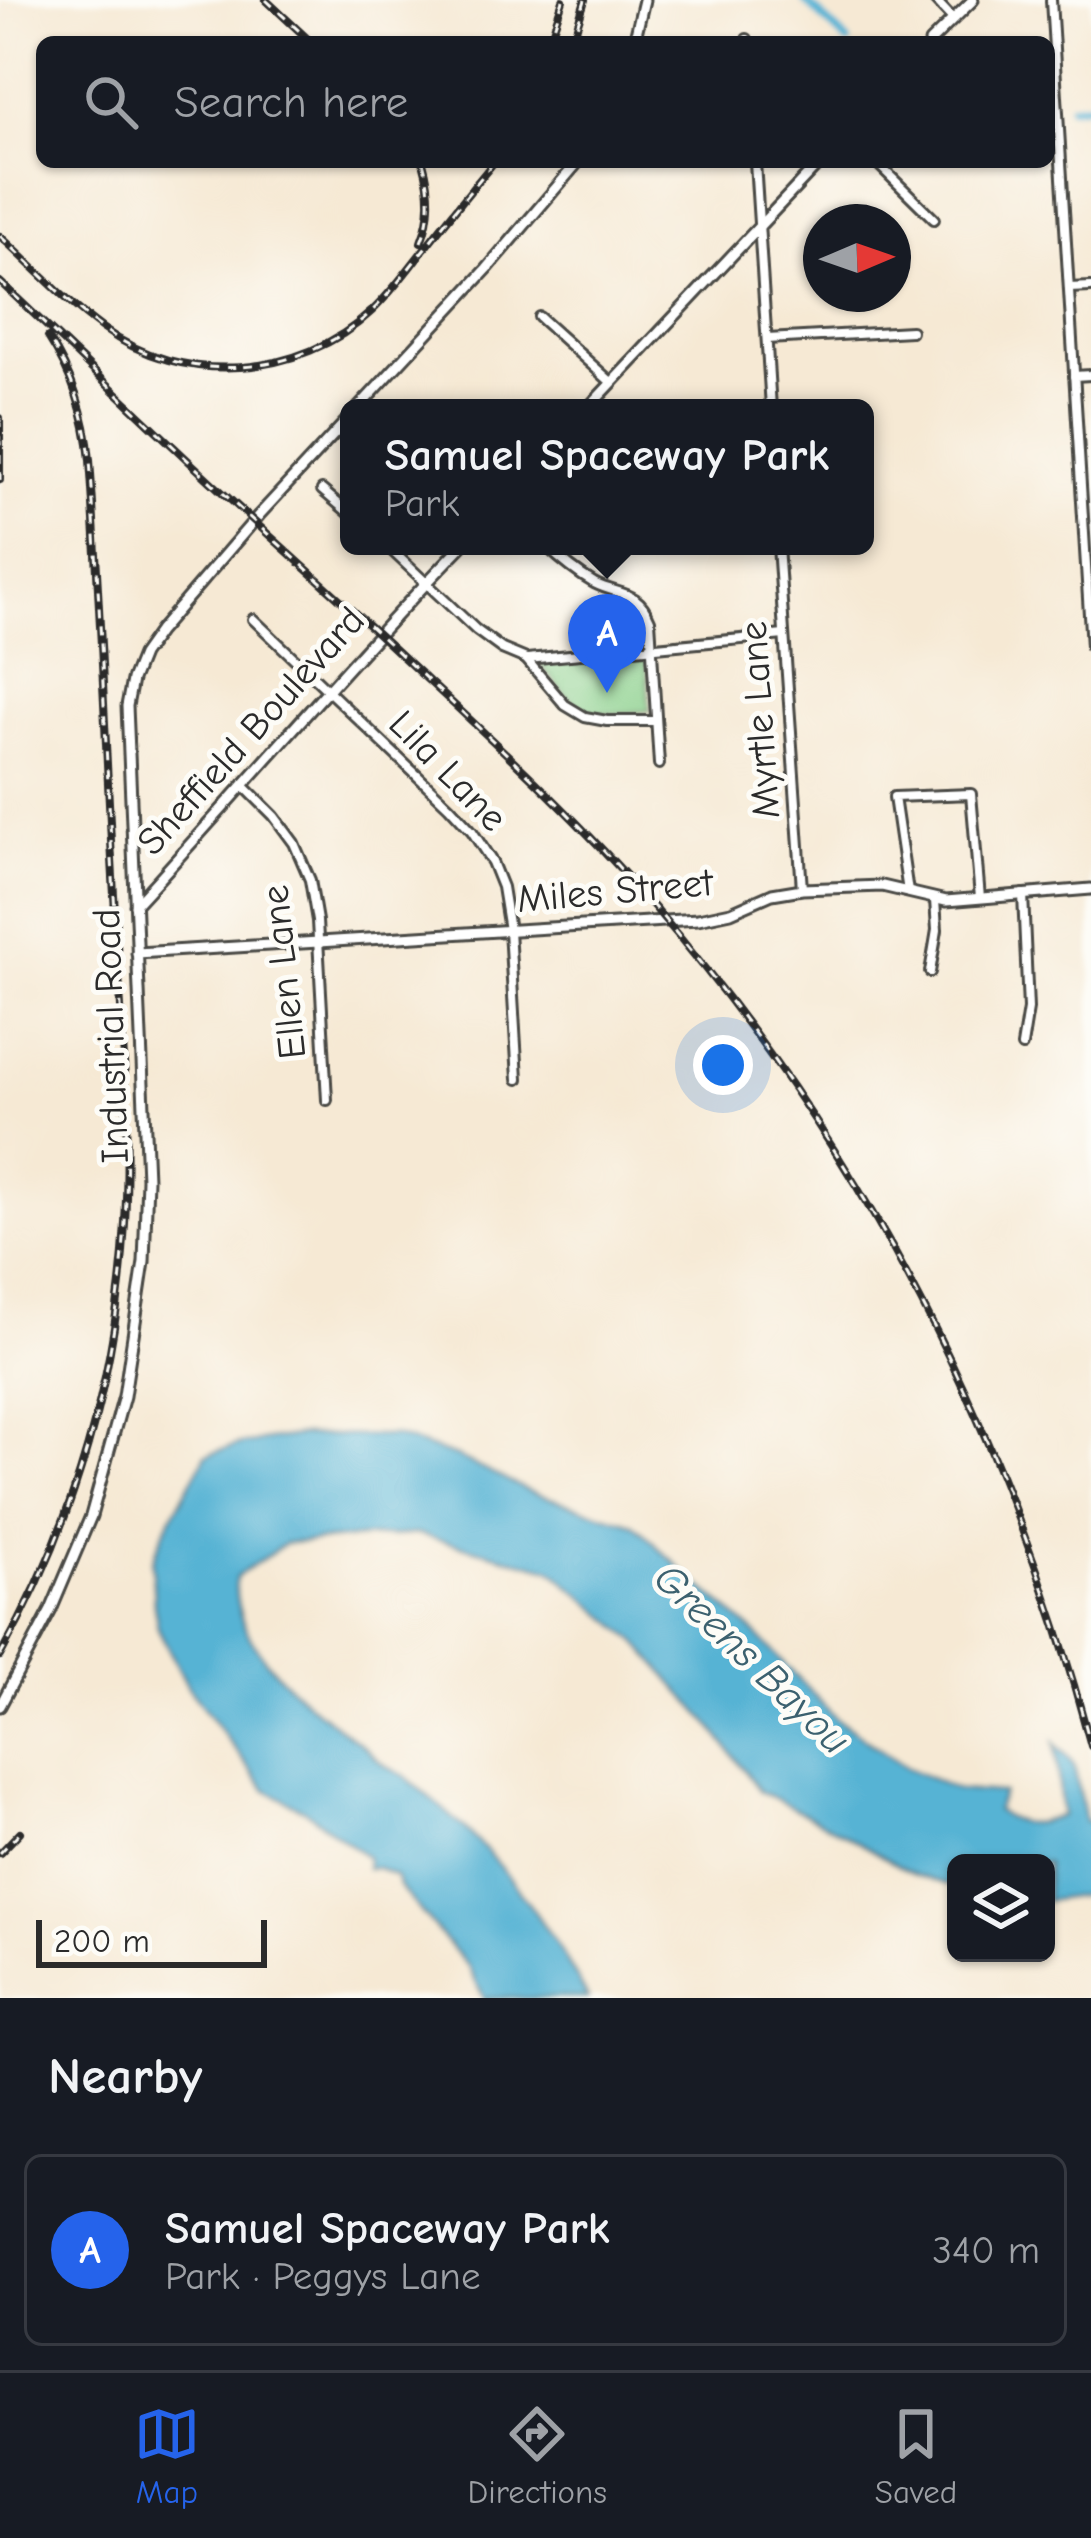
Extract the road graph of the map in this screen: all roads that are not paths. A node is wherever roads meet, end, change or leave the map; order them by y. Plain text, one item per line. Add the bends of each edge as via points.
1 (644, 0) edge
2 (935, 0) edge
3 (973, 0) edge
4 (1051, 0) edge
5 (952, 18) junction
6 (635, 36) edge
7 (936, 36) edge
8 (1053, 36) edge
9 (1055, 64) edge
10 (573, 168) edge
11 (755, 168) edge
12 (814, 168) edge
13 (883, 168) edge
14 (934, 219) dead end
15 (759, 224) junction
16 (1091, 287) edge
17 (1069, 289) junction
18 (538, 317) dead end
19 (911, 331) dead end
20 (767, 339) junction
21 (1091, 375) edge
22 (1073, 376) junction
23 (611, 382) junction
24 (366, 399) edge
25 (596, 399) edge
26 (770, 399) edge
27 (340, 428) edge
28 (322, 490) dead end
29 (340, 505) edge
30 (397, 555) edge
31 (452, 555) edge
32 (558, 555) edge
33 (779, 555) edge
34 (426, 582) junction
35 (253, 619) dead end
36 (784, 635) junction
37 (1091, 647) edge
38 (652, 648) junction
39 (526, 659) junction
40 (327, 691) junction
41 (656, 721) junction
42 (659, 764) dead end
43 (245, 787) junction
44 (1091, 889) edge
45 (802, 890) junction
46 (908, 892) junction
47 (1023, 894) junction
48 (980, 898) junction
49 (935, 900) junction
50 (136, 905) junction
51 (509, 930) junction
52 (317, 943) junction
53 (137, 953) junction
54 (930, 972) dead end
55 (1022, 1046) dead end
56 (518, 1079) dead end
57 (327, 1100) dead end
58 (0, 1706) edge

1 - 6 street
2 - 5 street
3 - 5 street
4 - 8 street
5 - 7 street
9 - 17 street
10 - 24 street
11 - 15 street
12 - 15 street
13 - 14 street
15 - 20 street
15 - 23 street
16 - 17 street
17 - 22 street
18 - 23 street
19 - 20 street
20 - 26 street
21 - 22 street
22 - 37 street
23 - 25 street
27 - 50 street, Industrial Road via 142,655 127,706
28 - 29 street
30 - 34 street
31 - 34 street, Sheffield Boulevard
32 - 38 street via 645,607
33 - 36 street, Myrtle Lane
34 - 39 street via 476,630
34 - 40 street, Sheffield Boulevard
35 - 40 street, Lila Lane
36 - 38 street
36 - 45 street, Myrtle Lane
38 - 39 street
38 - 41 street
39 - 41 street via 585,717
40 - 43 street, Sheffield Boulevard
40 - 51 street, Lila Lane via 472,831 497,874
41 - 42 street
43 - 50 street, Sheffield Boulevard
43 - 52 street, Ellen Lane via 294,843 310,880
44 - 47 street, Miles Street
45 - 46 street, Miles Street
45 - 51 street, Miles Street via 711,917
46 - 48 street via 895,797 971,794
46 - 49 street, Miles Street
47 - 48 street, Miles Street
47 - 55 street
48 - 49 street, Miles Street
49 - 54 street
50 - 53 street, Industrial Road
51 - 52 street, Miles Street
51 - 56 street, Lila Lane
52 - 53 street, Miles Street
52 - 57 street, Ellen Lane
53 - 58 street, Industrial Road via 147,1178 128,1377 91,1516

